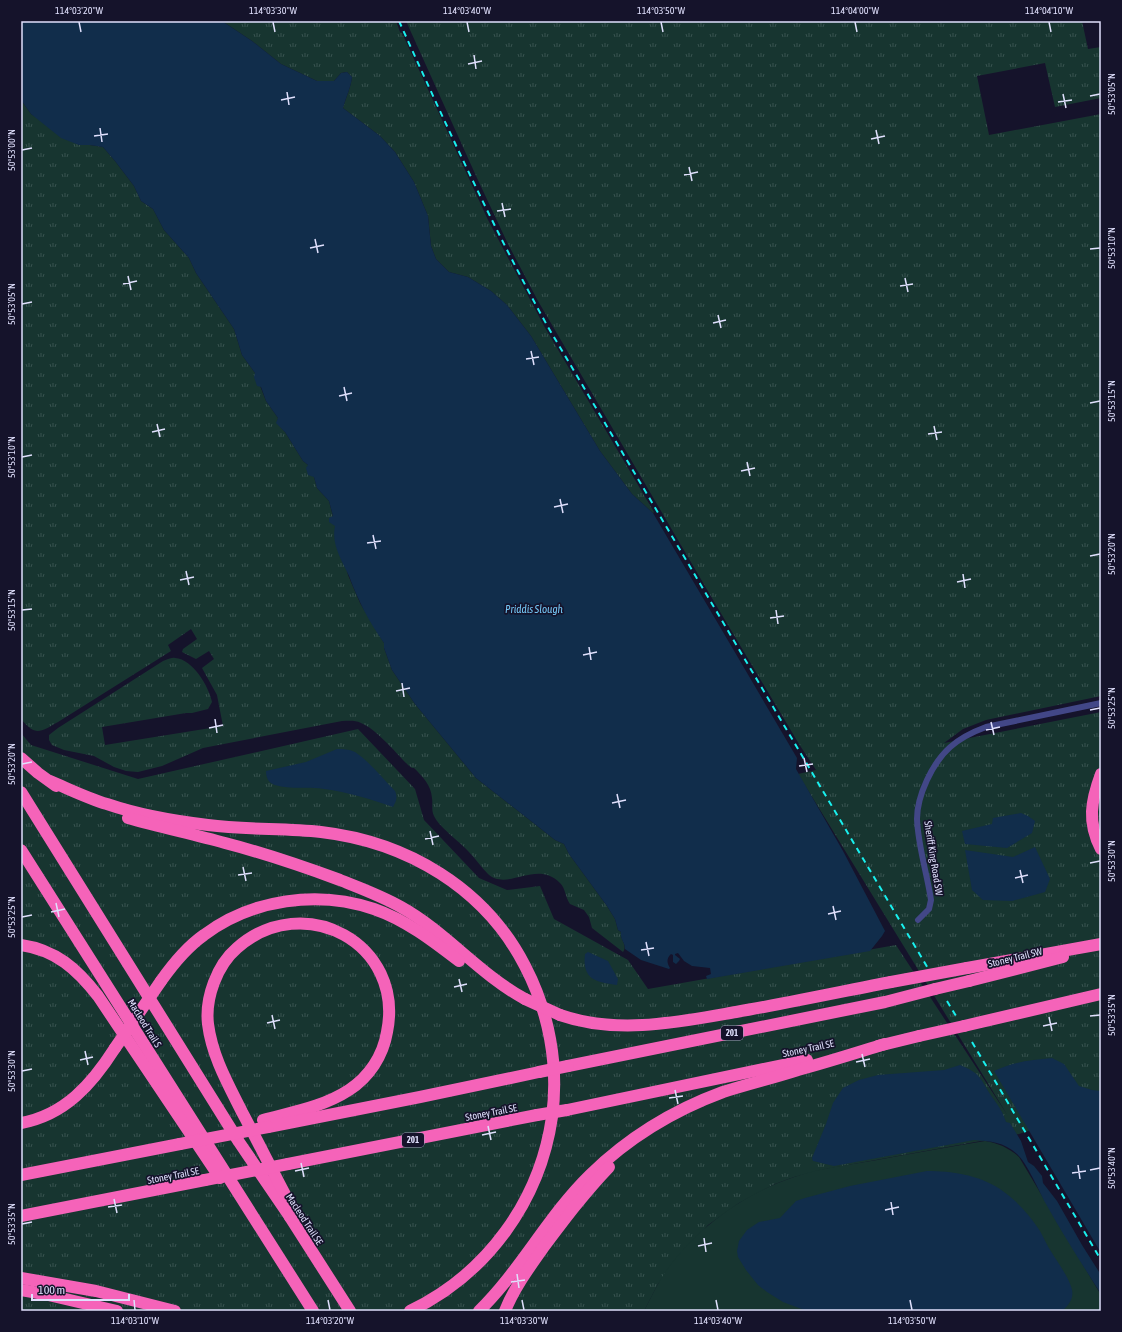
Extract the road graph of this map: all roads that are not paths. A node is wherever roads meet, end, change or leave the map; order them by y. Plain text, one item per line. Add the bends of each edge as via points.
1 (1101, 702) edge
2 (21, 758) edge
3 (1101, 774) edge
4 (50, 781) junction
5 (21, 792) edge
6 (1101, 849) edge
7 (21, 850) edge
8 (918, 920) dead end
9 (1101, 944) edge
10 (21, 945) edge
11 (1101, 948) edge
12 (1101, 994) edge
13 (521, 997) junction
14 (886, 1044) junction
15 (21, 1123) edge
16 (265, 1123) junction
17 (651, 1128) junction
18 (238, 1142) joint
19 (21, 1175) edge
20 (248, 1209) junction
21 (21, 1216) edge
22 (290, 1217) junction
23 (21, 1278) edge
24 (21, 1290) edge
25 (117, 1311) edge
26 (175, 1311) edge
27 (313, 1311) edge
28 (350, 1311) edge
29 (410, 1311) edge
30 (479, 1311) edge
31 (504, 1311) edge

1 - 8 street, Sheriff King Road SW via 986,727 956,741 945,751 936,762 918,805 918,826 931,900 929,909
2 - 4 highway
3 - 6 highway via 1094,792 1091,813 1095,838
4 - 13 highway via 78,798 112,813 270,856 329,876 387,900 421,920 487,975
4 - 29 highway via 106,804 164,818 224,827 324,833 380,845 417,860 452,881 484,909 511,942 536,988 551,1042 553,1100 544,1153 524,1203 492,1248 450,1287
5 - 18 highway, Macleod Trail S
7 - 20 highway, Macleod Trail S
9 - 13 highway, bridge via 676,1022 615,1025 585,1022 560,1015
10 - 20 highway via 52,954 77,970 98,996 208,1162 230,1191
11 - 16 highway, Stoney Trail SW / 201, bridge via 896,999 420,1097
12 - 14 highway, Stoney Trail SE / 201, bridge
13 - 15 highway, bridge via 484,979 420,931 375,909 323,899 268,904 226,922 192,945 161,981 96,1076 68,1102 36,1120
14 - 17 highway via 722,1093
14 - 21 highway, Stoney Trail SE / 201, bridge via 568,1110
16 - 19 highway, 201, bridge via 180,1144
16 - 22 highway via 330,1101 350,1090 371,1070 386,1040 390,1007 387,989 375,964 350,939 327,927 310,923 277,925 247,939 232,952 223,965 208,1002 212,1047 220,1068 289,1202
17 - 30 highway via 605,1161 576,1189
17 - 31 highway via 620,1155 551,1237
18 - 22 highway, Macleod Trail SE
20 - 27 highway
22 - 28 highway, Macleod Trail SE
23 - 26 highway via 91,1290
24 - 25 highway

